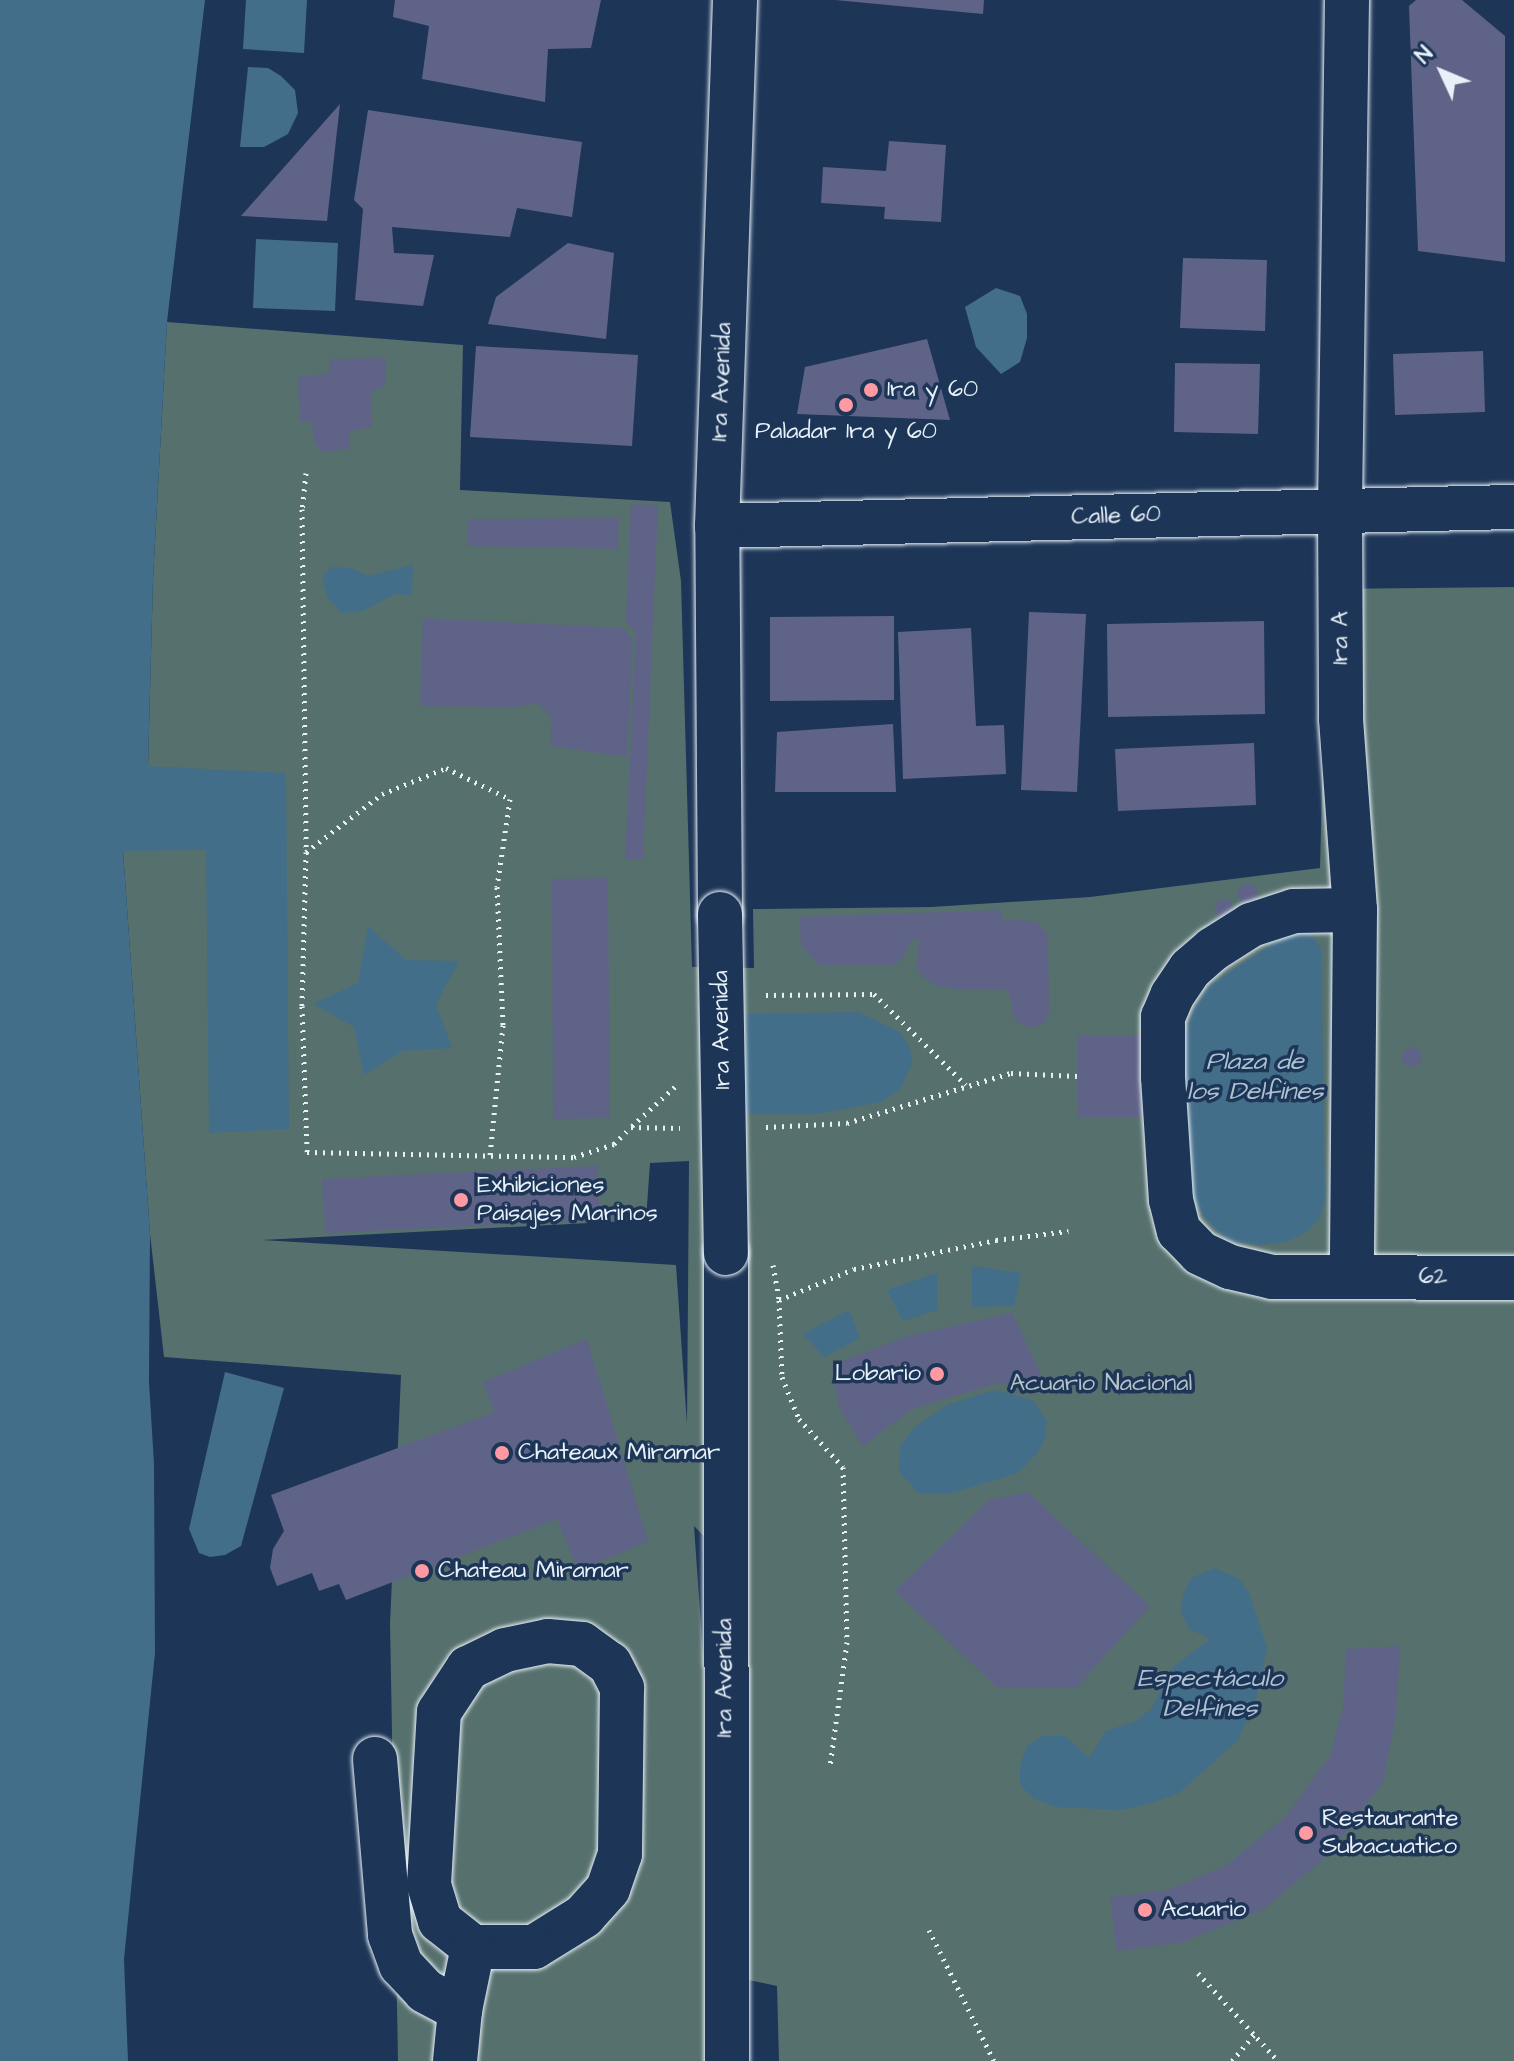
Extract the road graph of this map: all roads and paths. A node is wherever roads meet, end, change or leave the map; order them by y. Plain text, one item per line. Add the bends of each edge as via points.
1 (735, 0) edge
2 (1347, 0) edge
3 (306, 473) dead end
4 (1514, 507) edge
5 (1340, 510) junction
6 (717, 526) junction
7 (306, 852) junction
8 (1355, 910) junction
9 (752, 995) dead end
10 (1077, 1076) dead end
11 (680, 1082) dead end
12 (966, 1085) junction
13 (631, 1127) junction
14 (757, 1127) dead end
15 (689, 1128) dead end
16 (490, 1155) junction
17 (1068, 1231) dead end
18 (772, 1258) dead end
19 (1352, 1276) junction
20 (1514, 1278) edge
21 (779, 1300) junction
22 (375, 1759) dead end
23 (830, 1766) dead end
24 (929, 1930) dead end
25 (473, 1947) junction
26 (1198, 1973) dead end
27 (460, 2010) junction
28 (1254, 2035) junction
29 (455, 2061) edge
30 (727, 2061) edge
31 (994, 2061) edge
32 (1232, 2061) edge
33 (1278, 2061) edge

1 - 6 street, 1ra Avenida
2 - 5 street, 1ra A
3 - 7 path
4 - 5 street, Calle 60
5 - 6 street, Calle 60
5 - 8 street, 1ra A via 1341,719
6 - 30 street, 1ra Avenida, bridge via 726,1253
7 - 16 path via 302,1006 307,1152
7 - 16 path via 382,794 446,768 510,799 497,887 503,1025
8 - 19 street, 1ra A
8 - 19 street, 62 via 1294,911 1251,925 1190,969 1163,1017 1171,1200 1179,1231 1200,1253 1230,1267 1272,1277
9 - 12 path via 874,994
10 - 12 path via 1011,1073
11 - 13 path
12 - 14 path via 847,1123
13 - 15 path
13 - 16 path via 614,1144 574,1157
17 - 21 path via 854,1269
18 - 21 path
19 - 20 street, 62
21 - 23 path via 782,1377 799,1419 843,1467 847,1642
22 - 27 street via 394,1945 401,1965 425,1991
24 - 31 path
25 - 25 street via 440,1921 429,1884 439,1712 468,1668 505,1650 548,1641 582,1644 610,1664 622,1688 620,1854 608,1889 584,1916 534,1947
25 - 27 street
26 - 28 path
27 - 29 street
28 - 32 path
28 - 33 path

